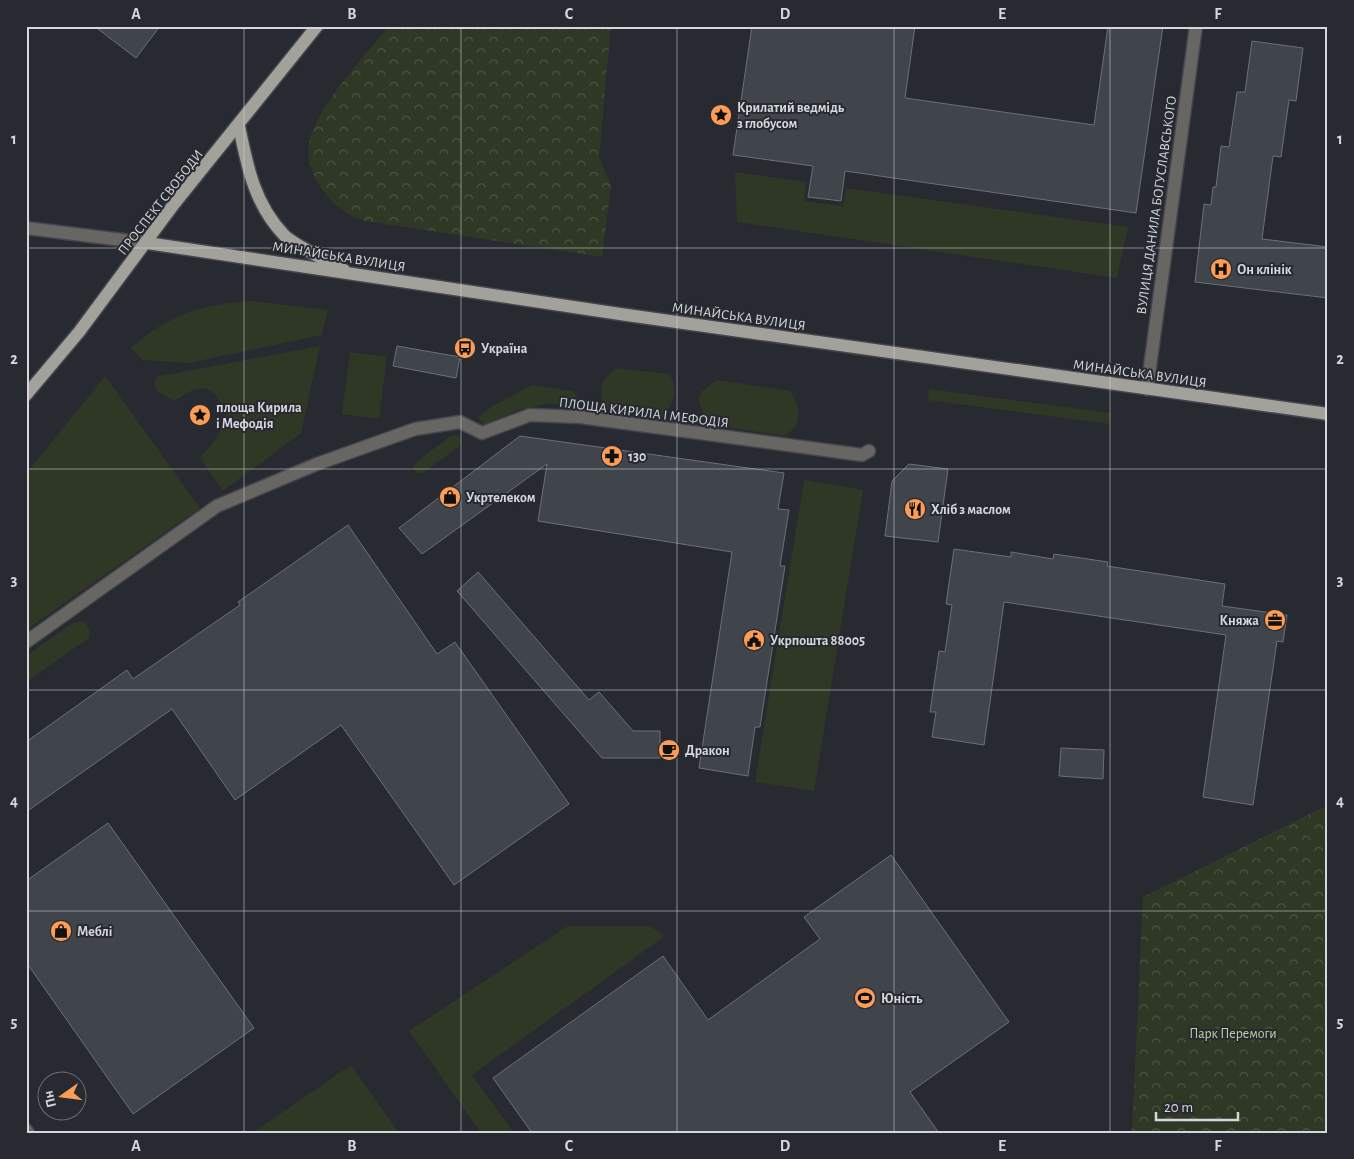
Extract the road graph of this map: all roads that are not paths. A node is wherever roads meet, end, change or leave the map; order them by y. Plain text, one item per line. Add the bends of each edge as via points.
1 (317, 26) edge
2 (1196, 26) edge
3 (238, 126) junction
4 (26, 228) edge
5 (147, 243) junction
6 (350, 274) junction
7 (1147, 389) junction
8 (26, 395) edge
9 (1328, 414) edge
10 (869, 451) dead end
11 (26, 642) edge
12 (26, 1130) edge
13 (28, 1133) edge

1 - 3 main road, ПРОСПЕКТ СВОБОДИ
2 - 7 street, ВУЛИЦЯ ДАНИЛА БОГУСЛАВСЬКОГО
3 - 5 main road, ПРОСПЕКТ СВОБОДИ
3 - 6 main road via 250,178 268,214 285,236
4 - 5 street
5 - 6 main road, МИНАЙСЬКА ВУЛИЦЯ
5 - 8 main road, ПРОСПЕКТ СВОБОДИ
6 - 7 main road, МИНАЙСЬКА ВУЛИЦЯ
7 - 9 main road, МИНАЙСЬКА ВУЛИЦЯ
10 - 11 street, ПЛОЩА КИРИЛА І МЕФОДІЯ via 862,455 580,417 530,415 482,433 460,422 415,429 317,464 217,506
12 - 13 street

